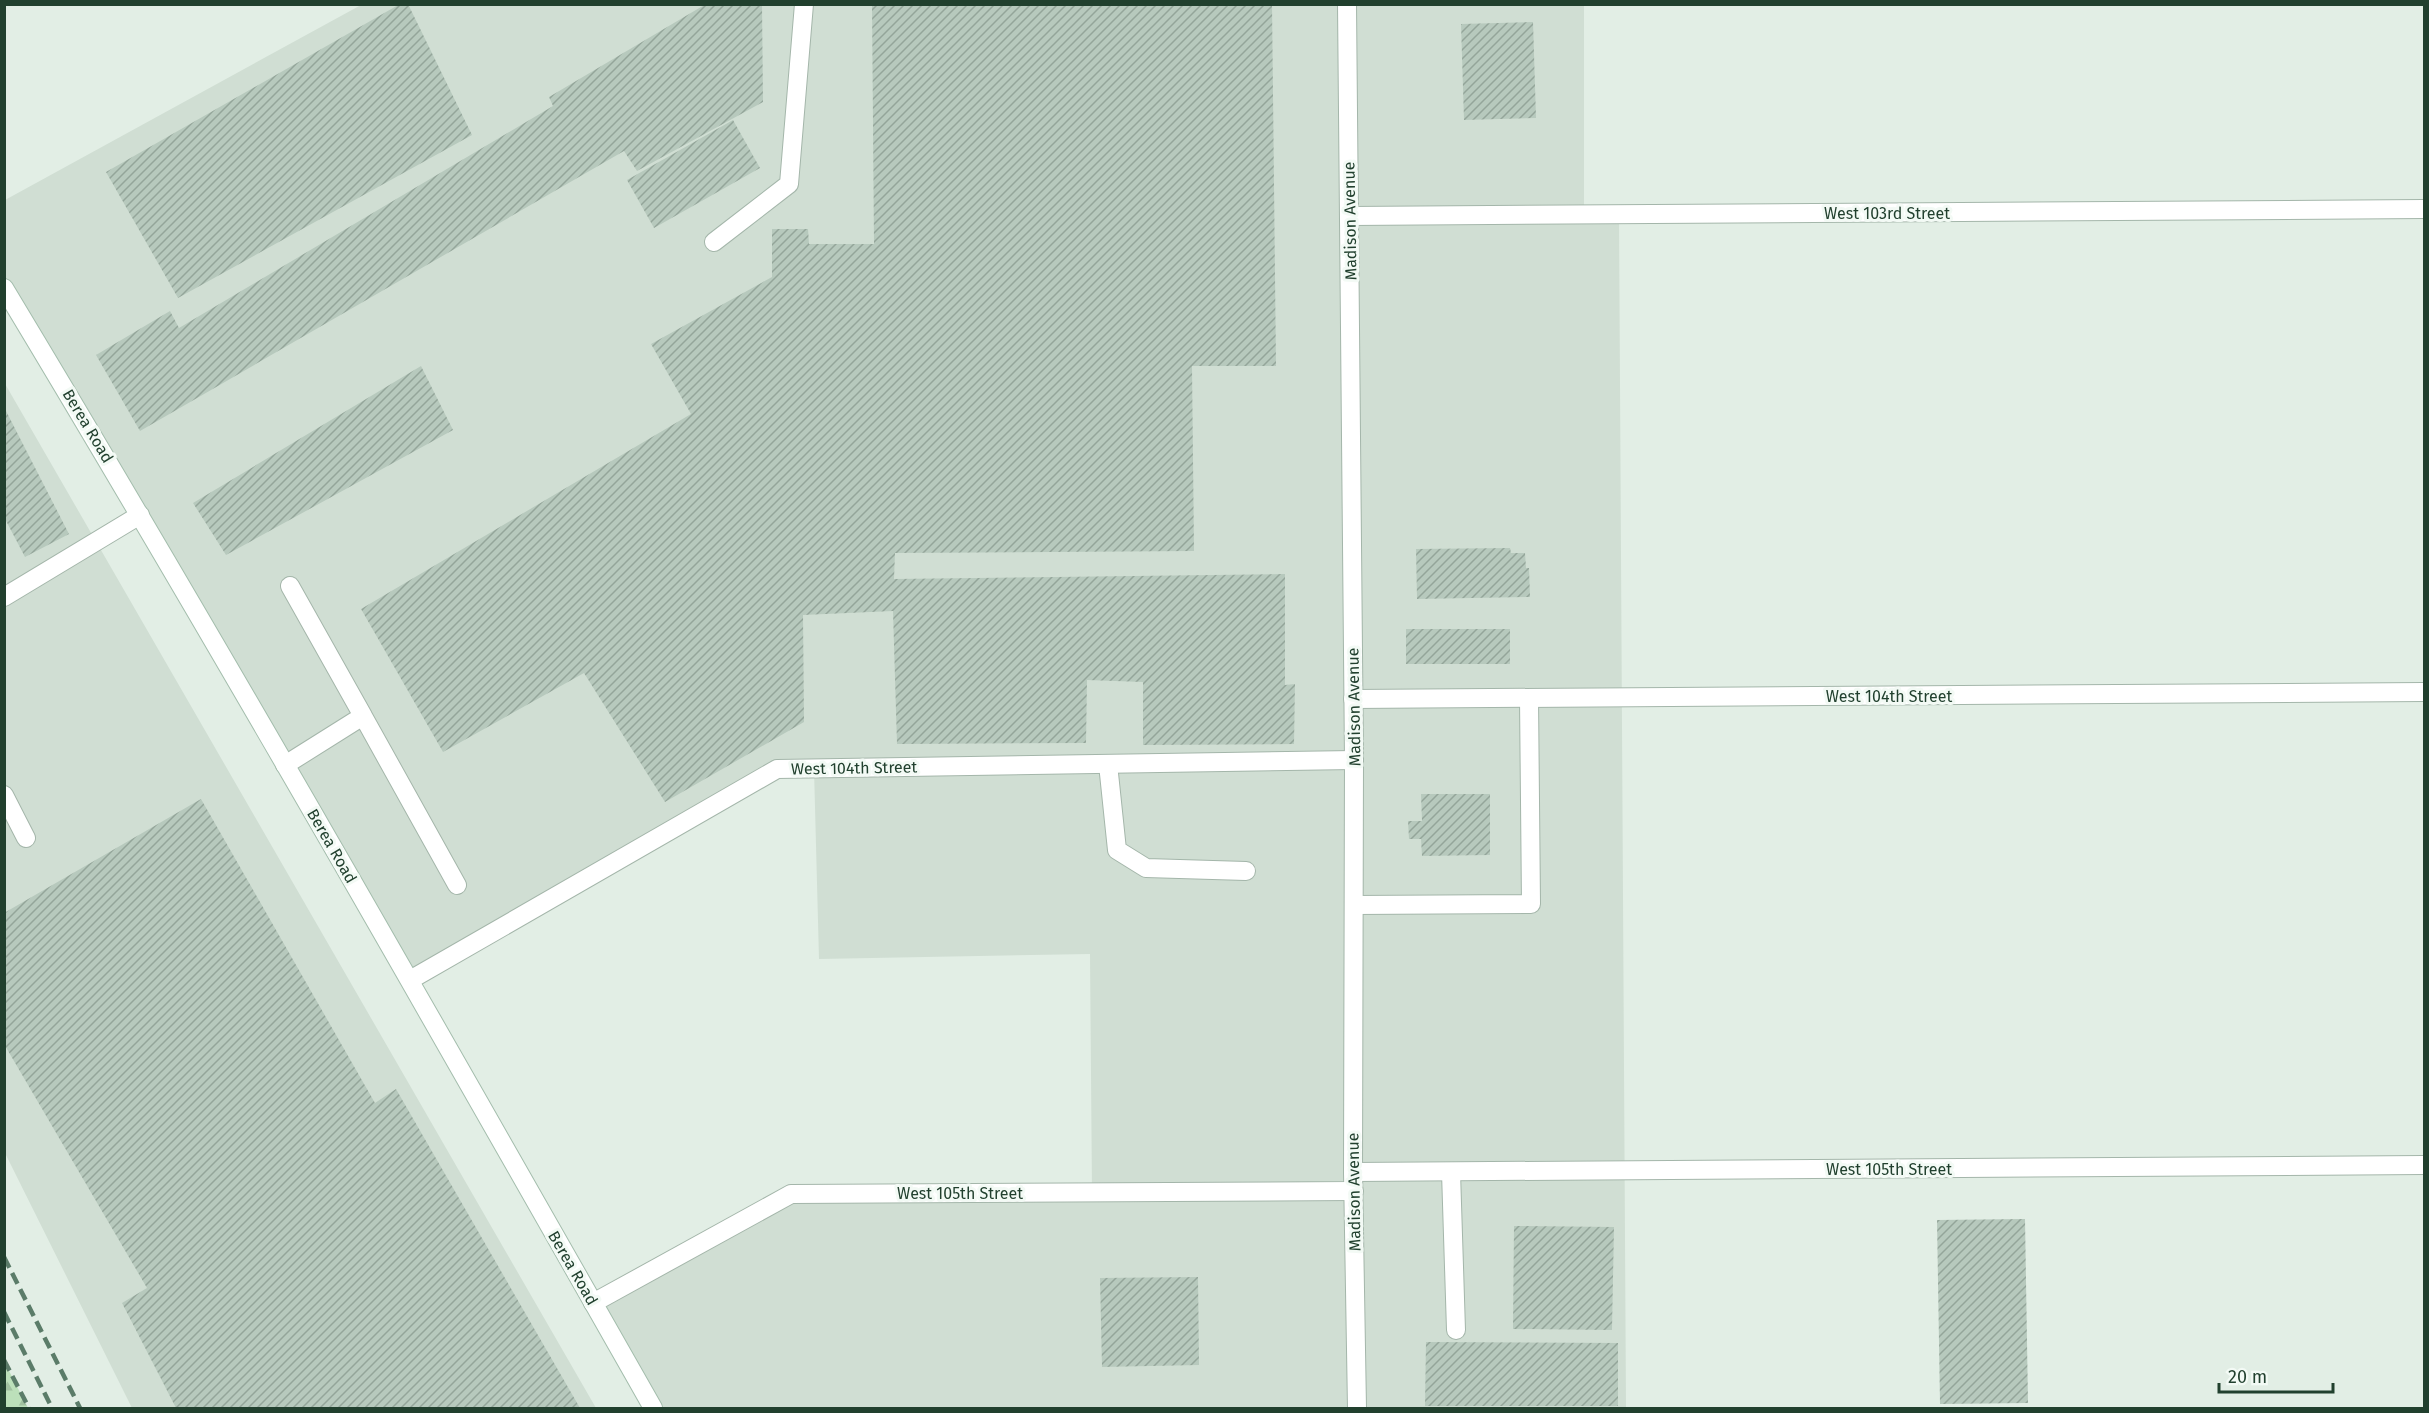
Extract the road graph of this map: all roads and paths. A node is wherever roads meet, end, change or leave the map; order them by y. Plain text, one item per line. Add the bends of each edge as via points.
1 (804, 4) edge
2 (1347, 4) edge
3 (2424, 209) edge
4 (1350, 216) junction
5 (714, 242) dead end
6 (4, 288) edge
7 (140, 515) junction
8 (290, 586) dead end
9 (4, 597) edge
10 (2424, 692) edge
11 (1529, 698) junction
12 (1353, 699) junction
13 (363, 716) junction
14 (1354, 760) junction
15 (1108, 764) junction
16 (285, 765) junction
17 (4, 795) edge
18 (26, 838) dead end
19 (1246, 871) dead end
20 (457, 885) dead end
21 (1354, 905) junction
22 (410, 980) junction
23 (2424, 1165) edge
24 (1353, 1172) junction
25 (1451, 1172) junction
26 (1354, 1191) junction
27 (593, 1303) junction
28 (1456, 1330) dead end
29 (653, 1408) edge
30 (1357, 1408) edge

1 - 5 street via 789,184
2 - 4 street, Madison Avenue
3 - 4 street, West 103rd Street
4 - 12 street, Madison Avenue
6 - 7 street, Berea Road
7 - 9 street
7 - 16 street, Berea Road
8 - 13 street
10 - 11 street, West 104th Street
11 - 12 street, West 104th Street
11 - 21 street via 1531,904
12 - 14 street, Madison Avenue
13 - 16 street
13 - 20 street
14 - 15 street, West 104th Street
14 - 21 street, Madison Avenue
15 - 19 street via 1117,850 1146,868
15 - 22 street, West 104th Street via 777,769
16 - 22 street, Berea Road
17 - 18 street
21 - 24 street, Madison Avenue
22 - 27 street, Berea Road
23 - 25 street, West 105th Street
24 - 25 street, West 105th Street
24 - 26 street, Madison Avenue
25 - 28 street
26 - 27 street, West 105th Street via 791,1194
26 - 30 street, Madison Avenue
27 - 29 street, Berea Road

